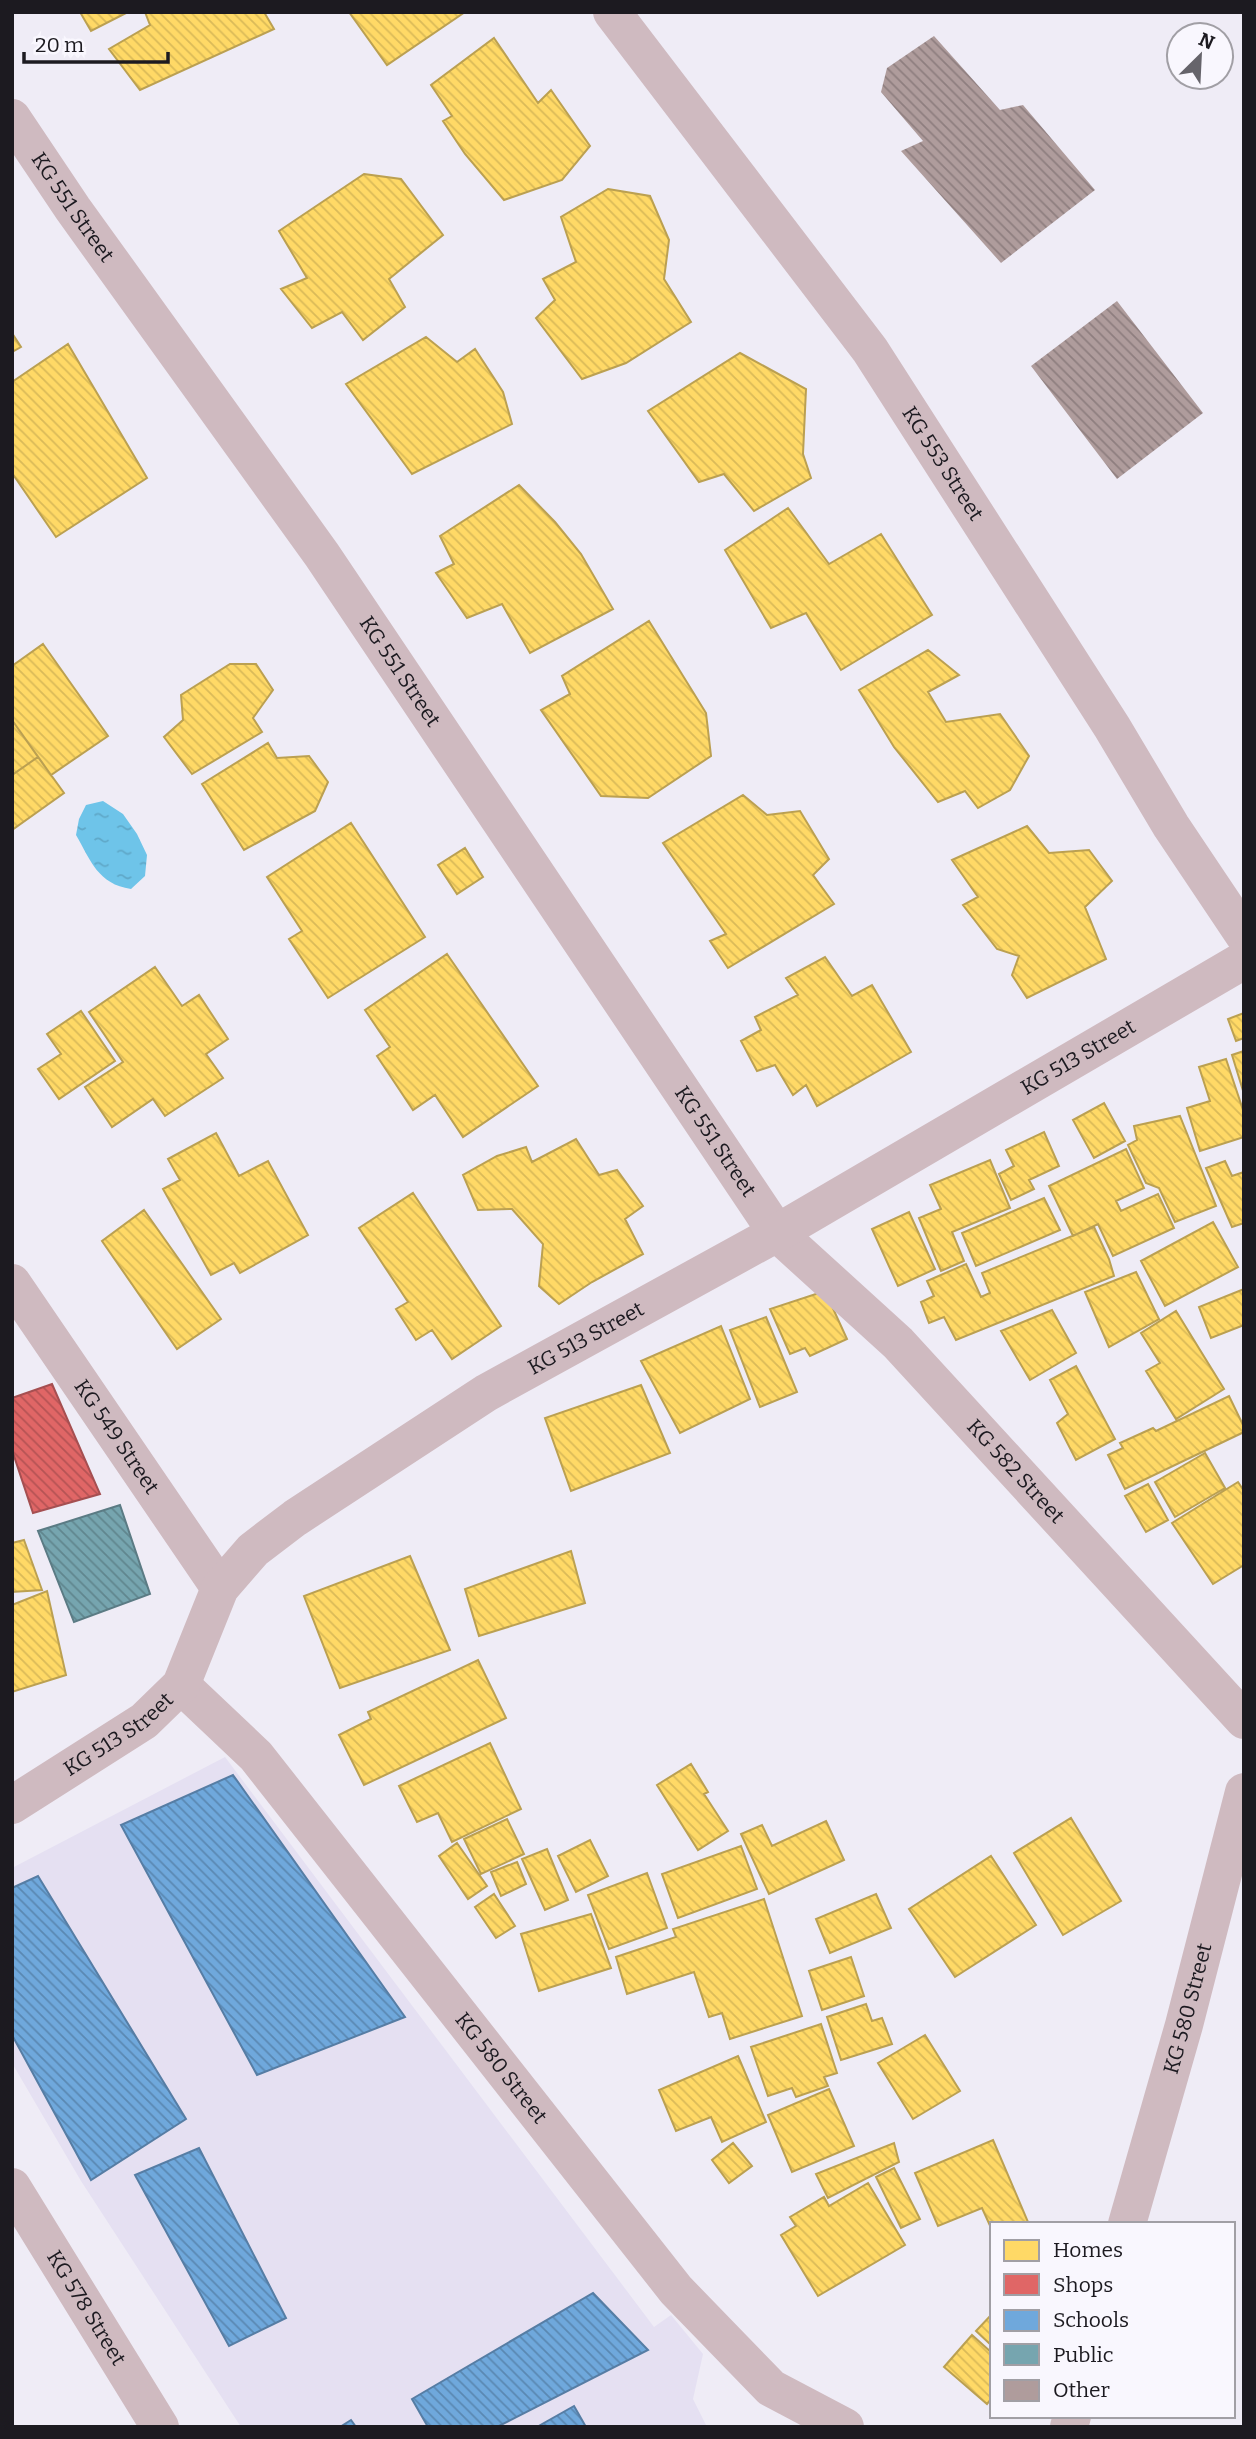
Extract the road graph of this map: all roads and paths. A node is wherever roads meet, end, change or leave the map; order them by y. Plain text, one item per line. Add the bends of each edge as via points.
1 (612, 12) edge
2 (12, 118) edge
3 (1244, 935) edge
4 (1244, 960) edge
5 (777, 1233) junction
6 (12, 1283) edge
7 (220, 1588) junction
8 (181, 1685) junction
9 (1244, 1720) edge
10 (1244, 1792) edge
11 (12, 1805) edge
12 (12, 2188) edge
13 (1128, 2222) edge
14 (160, 2427) edge
15 (845, 2427) edge

1 - 3 street, KG 553 Street via 870,350
2 - 5 street, KG 551 Street via 322,555
4 - 5 street, KG 513 Street
5 - 7 street, KG 513 Street via 486,1394 295,1518 253,1550
5 - 9 street, KG 582 Street via 898,1343
6 - 7 street, KG 549 Street
7 - 8 street, KG 513 Street
8 - 11 street, KG 513 Street via 144,1721
8 - 15 street, KG 580 Street via 256,1756 676,2291 771,2388
10 - 13 street, KG 580 Street
12 - 14 street, KG 578 Street

